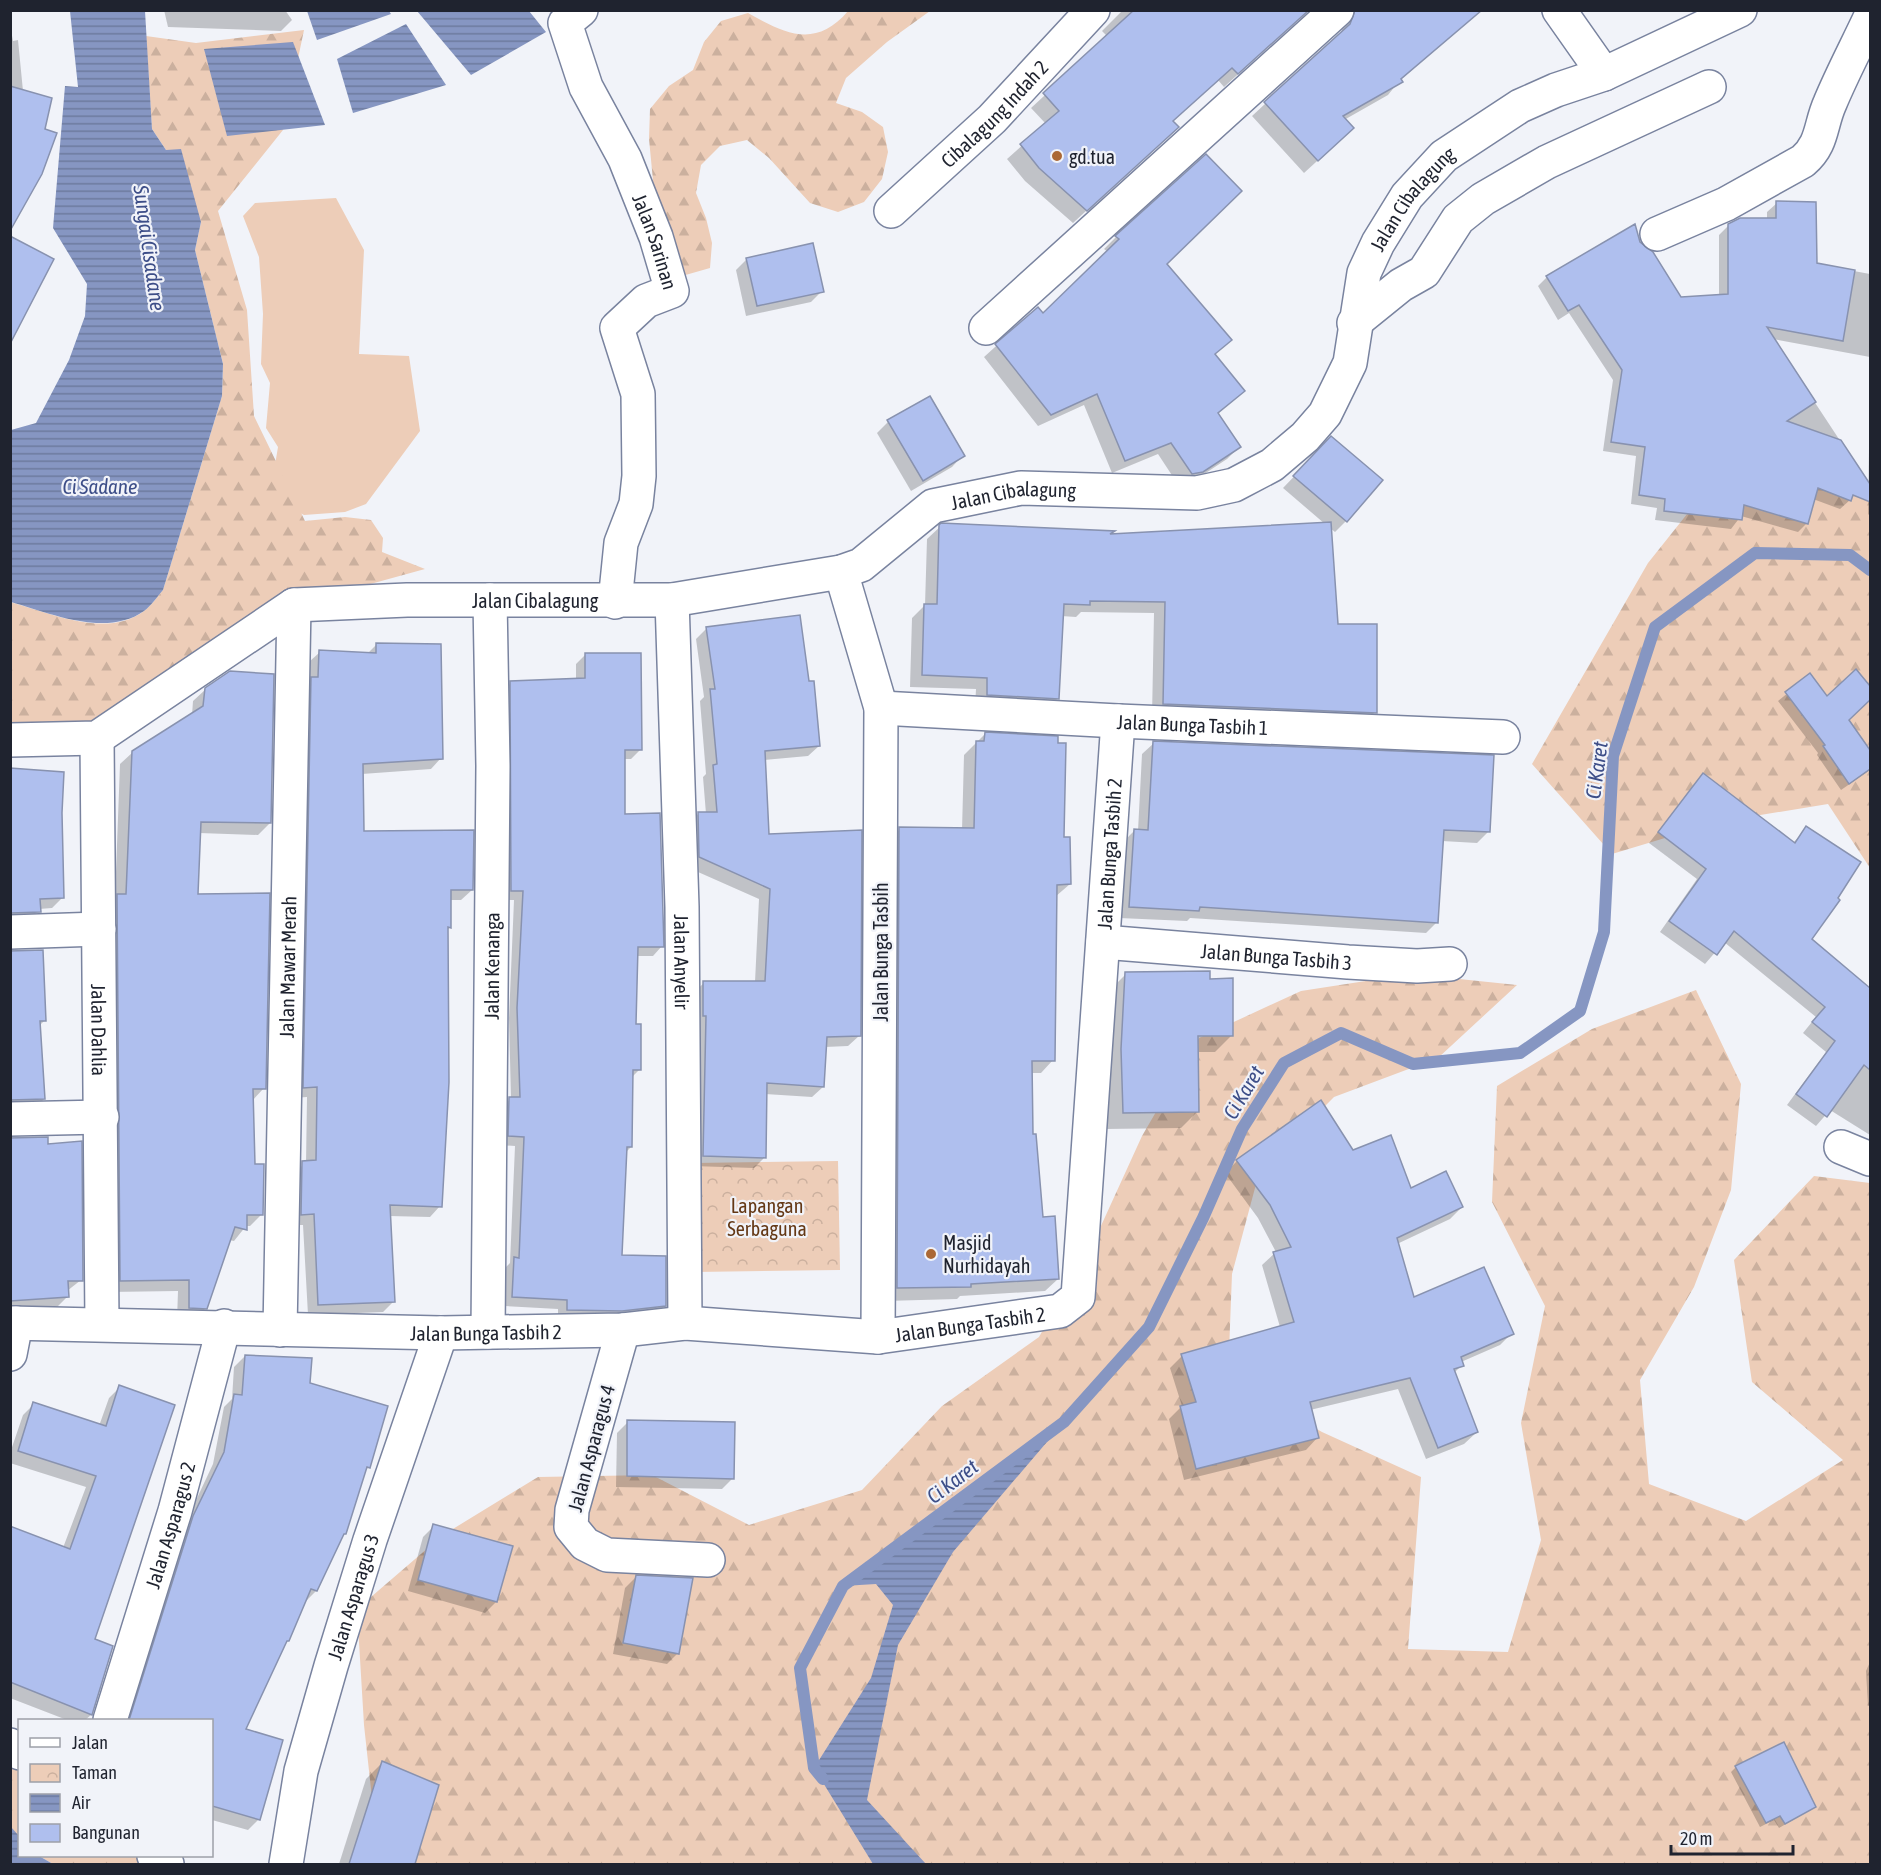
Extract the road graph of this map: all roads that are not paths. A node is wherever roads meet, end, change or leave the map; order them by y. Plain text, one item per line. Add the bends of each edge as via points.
1 (581, 10) edge
2 (1093, 10) edge
3 (1337, 10) edge
4 (1559, 10) edge
5 (1740, 10) edge
6 (1870, 18) edge
7 (1604, 74) junction
8 (1709, 87) dead end
9 (891, 211) dead end
10 (1657, 234) dead end
11 (1354, 323) junction
12 (986, 328) dead end
13 (841, 572) junction
14 (490, 600) junction
15 (672, 600) junction
16 (615, 602) junction
17 (294, 604) junction
18 (881, 708) junction
19 (1118, 721) junction
20 (1503, 737) dead end
21 (97, 738) junction
22 (10, 740) edge
23 (99, 929) junction
24 (10, 932) edge
25 (1104, 942) junction
26 (1450, 964) dead end
27 (102, 1118) junction
28 (10, 1119) edge
29 (1841, 1147) dead end
30 (1870, 1159) edge
31 (685, 1323) junction
32 (102, 1324) junction
33 (224, 1326) junction
34 (280, 1330) junction
35 (623, 1330) junction
36 (488, 1332) junction
37 (12, 1333) edge
38 (441, 1333) junction
39 (878, 1337) junction
40 (708, 1560) dead end
41 (110, 1719) edge
42 (286, 1864) edge

1 - 16 street, Jalan Sarinan via 565,23 568,34 586,87 629,169 672,291 646,301 616,327 638,394 639,476 636,504 621,543
2 - 9 street, Cibalagung Indah 2 via 992,119
3 - 12 street
4 - 7 street
5 - 7 street, Jalan Cibalagung
6 - 10 street via 1828,106 1814,151 1726,204
7 - 11 street, Jalan Cibalagung via 1520,106 1444,156 1407,195 1378,243 1364,273
8 - 11 street via 1547,162 1482,199 1458,219 1424,272 1401,285
11 - 13 street, Jalan Cibalagung via 1350,363 1325,414 1272,465 1234,485 1197,493 1021,488 933,506 861,565
13 - 15 street, Jalan Cibalagung
13 - 18 street, Jalan Bunga Tasbih
14 - 16 street, Jalan Cibalagung
14 - 17 street, Jalan Cibalagung
14 - 36 street, Jalan Kenanga via 493,778
15 - 16 street, Jalan Cibalagung
15 - 31 street, Jalan Anyelir via 682,907
17 - 21 street
17 - 34 street, Jalan Mawar Merah
18 - 19 street, Jalan Bunga Tasbih 1
18 - 39 street, Jalan Bunga Tasbih
19 - 20 street, Jalan Bunga Tasbih 1
19 - 25 street, Jalan Bunga Tasbih 2
21 - 22 street
21 - 23 street, Jalan Dahlia
23 - 24 street
23 - 27 street, Jalan Dahlia
25 - 26 street, Jalan Bunga Tasbih 3 via 1348,962
25 - 39 street, Jalan Bunga Tasbih 2 via 1078,1297 1060,1311
27 - 28 street
27 - 32 street, Jalan Dahlia
29 - 30 street
31 - 35 street, Jalan Bunga Tasbih 2
31 - 39 street, Jalan Bunga Tasbih 2
32 - 33 street, Jalan Bunga Tasbih 2
32 - 37 street, Jalan Bunga Tasbih 2
33 - 34 street, Jalan Bunga Tasbih 2
33 - 41 street, Jalan Asparagus 2 via 175,1511
34 - 38 street, Jalan Bunga Tasbih 2
35 - 36 street, Jalan Bunga Tasbih 2
35 - 40 street, Jalan Asparagus 4 via 570,1527 585,1544 607,1555
36 - 38 street, Jalan Bunga Tasbih 2
38 - 42 street, Jalan Asparagus 3 via 331,1666 302,1771

